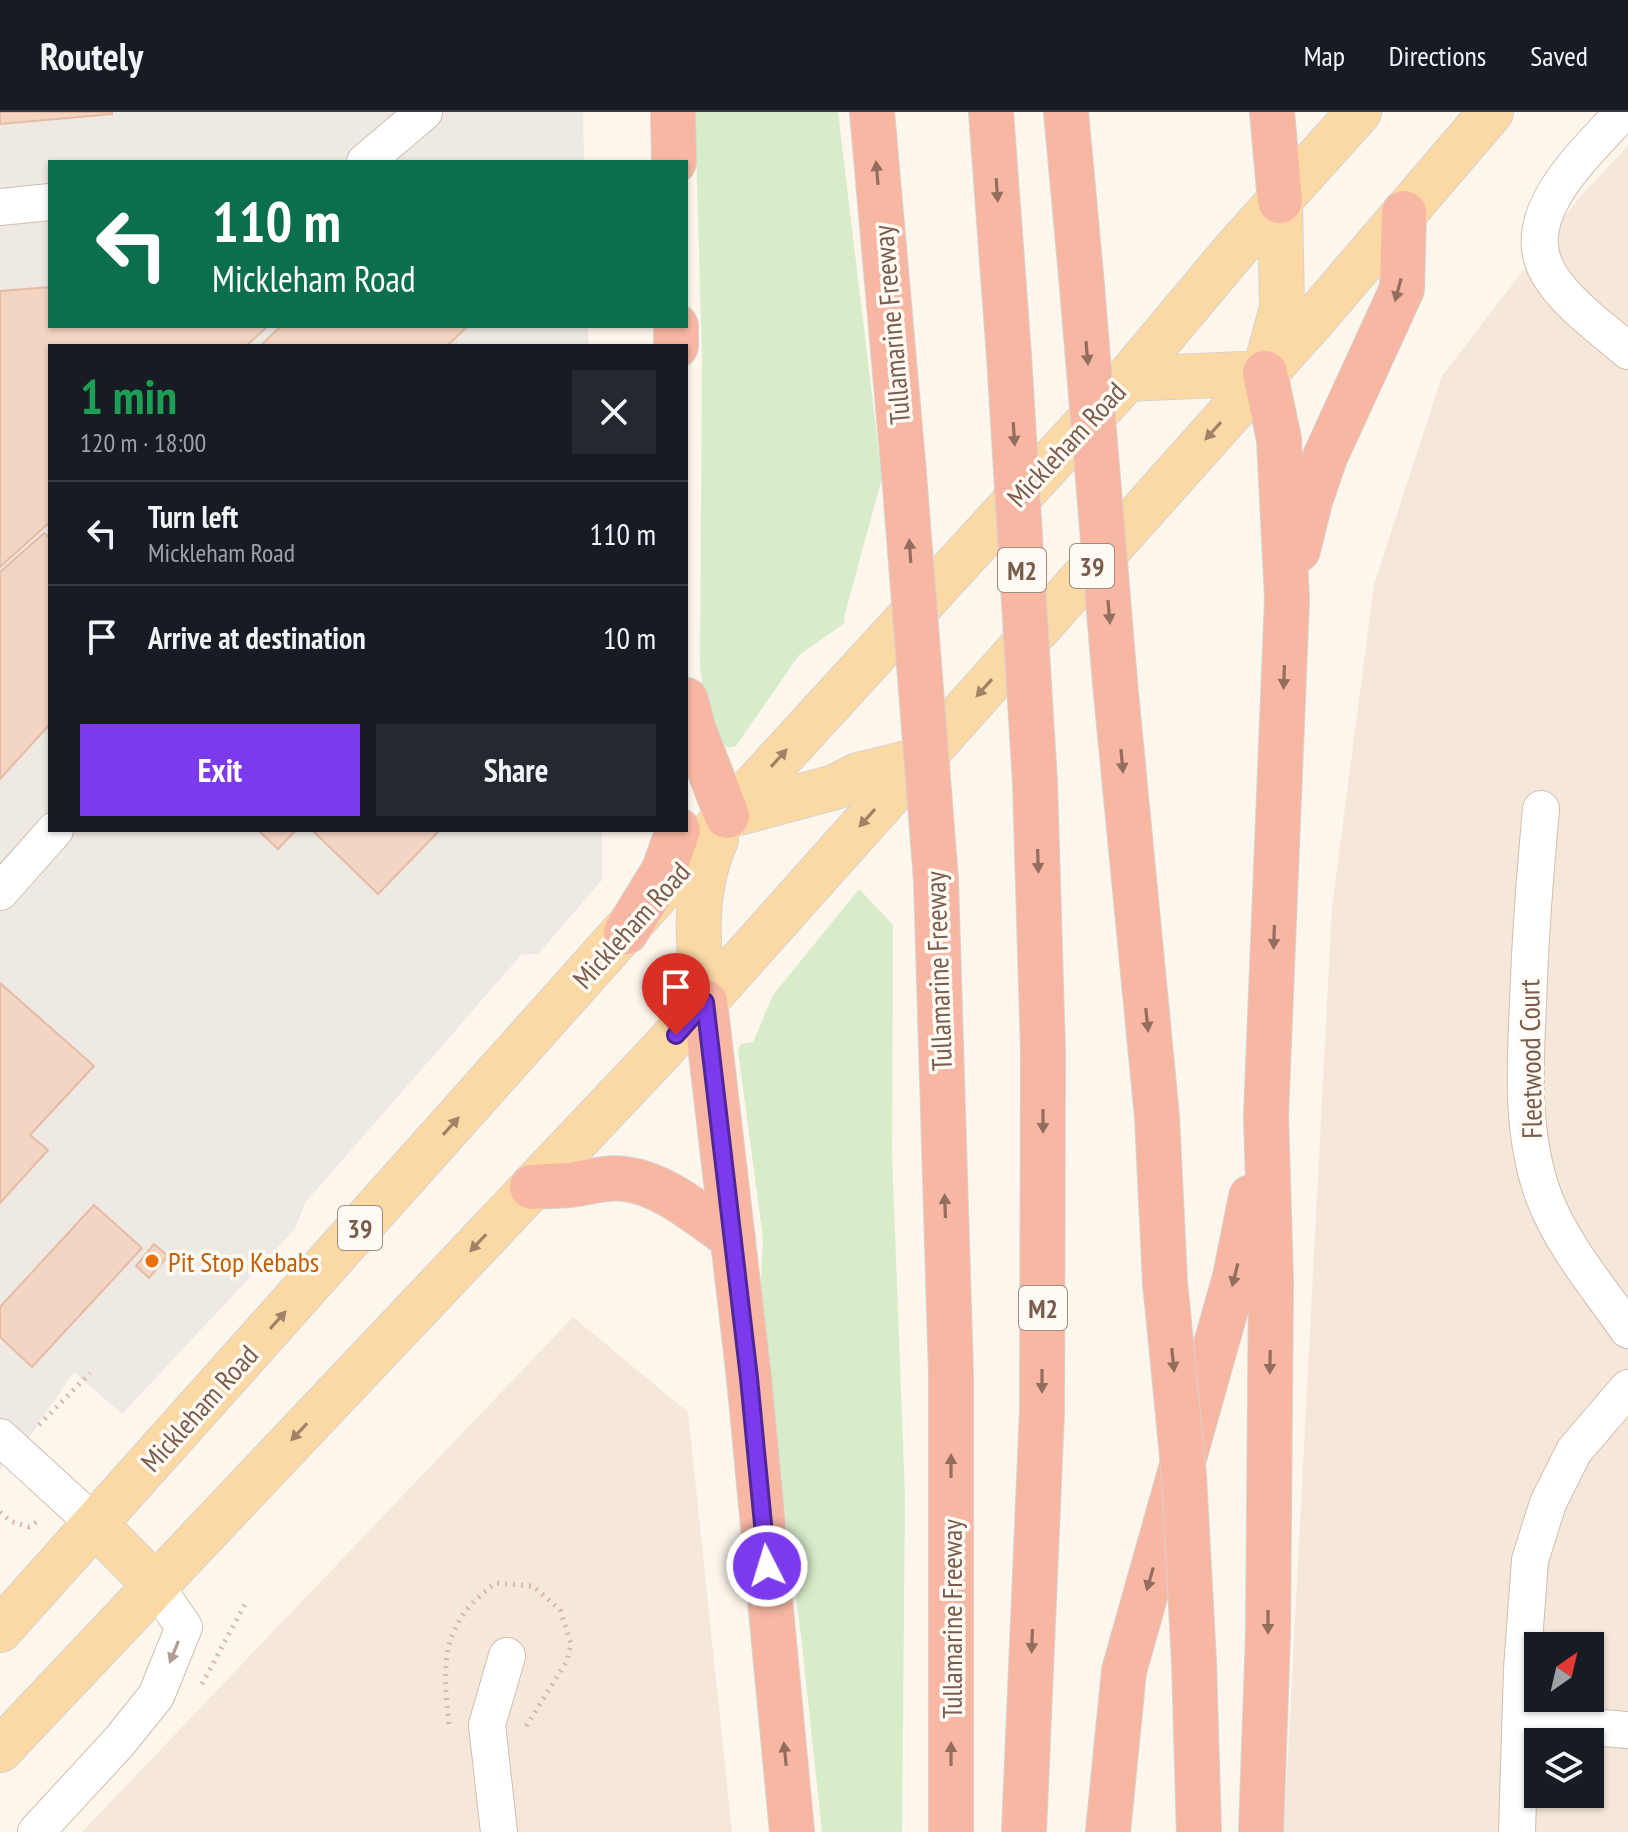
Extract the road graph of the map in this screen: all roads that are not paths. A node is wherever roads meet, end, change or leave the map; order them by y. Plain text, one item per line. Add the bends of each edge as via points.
1 (424, 112) edge
2 (673, 112) edge
3 (872, 112) edge
4 (991, 112) edge
5 (1066, 112) edge
6 (1272, 112) edge
7 (1359, 112) edge
8 (1491, 112) edge
9 (1623, 112) edge
10 (367, 160) edge
11 (674, 160) edge
12 (1280, 201) junction
13 (48, 202) edge
14 (0, 207) edge
15 (1404, 213) junction
16 (1628, 351) edge
17 (1265, 373) junction
18 (1127, 379) junction
19 (1287, 599) junction
20 (688, 708) edge
21 (919, 760) junction
22 (1541, 809) dead end
23 (727, 816) junction
24 (53, 832) edge
25 (677, 832) edge
26 (0, 892) edge
27 (626, 932) junction
28 (705, 1002) junction
29 (1266, 1116) junction
30 (532, 1187) junction
31 (733, 1238) junction
32 (1628, 1330) edge
33 (1628, 1388) edge
34 (8, 1444) edge
35 (95, 1524) junction
36 (155, 1585) junction
37 (17, 1596) edge
38 (0, 1630) edge
39 (507, 1656) dead end
40 (1521, 1721) junction
41 (1628, 1730) edge
42 (0, 1750) edge
43 (36, 1832) edge
44 (499, 1832) edge
45 (792, 1832) edge
46 (951, 1832) edge
47 (1024, 1832) edge
48 (1108, 1832) edge
49 (1199, 1832) edge
50 (1261, 1832) edge
51 (1517, 1832) edge

1 - 10 street
2 - 11 highway
46 -> 3 highway, Tullamarine Freeway, bridge via 951,1375 936,880
4 -> 47 highway, M2, bridge via 1035,783 1043,1052 1042,1411
5 -> 49 highway, bridge via 1157,1117 1165,1282 1184,1476
6 - 12 highway
7 - 12 main road, Mickleham Road / 39
8 - 15 main road, 39
9 - 16 street via 1553,192 1538,238 1550,277
12 - 17 main road via 1282,308
12 - 18 main road, Mickleham Road / 39
13 - 14 street
15 - 17 main road, 39
15 -> 19 highway via 1402,289 1325,457
17 - 18 main road
17 - 19 highway via 1279,439
17 -> 21 main road, 39
23 -> 18 main road, Mickleham Road / 39
19 -> 29 highway
20 - 23 highway
21 - 23 main road
21 -> 28 main road, 39
22 - 32 street, Fleetwood Court via 1525,1059 1530,1146 1544,1197 1565,1238
23 - 27 main road, Mickleham Road / 39
23 - 28 main road via 699,890
24 - 26 street
25 - 27 highway via 664,870
35 -> 27 main road, Mickleham Road / 39
28 - 30 main road, 39
28 - 31 highway
29 -> 48 highway via 1235,1277 1124,1671
29 -> 50 highway via 1271,1280
30 - 31 highway via 599,1179 642,1182
30 -> 36 main road, 39
45 -> 31 highway
33 - 40 street via 1574,1451 1548,1503 1530,1560
34 - 35 street
35 - 36 main road
35 - 37 main road, Mickleham Road / 39
36 - 42 main road, 39
36 -> 43 street via 184,1627 156,1696
37 - 38 main road, Mickleham Road / 39
39 - 44 street via 487,1725
40 - 41 street
40 - 51 street

